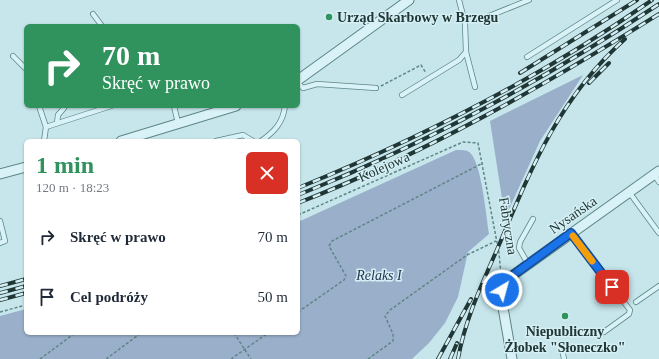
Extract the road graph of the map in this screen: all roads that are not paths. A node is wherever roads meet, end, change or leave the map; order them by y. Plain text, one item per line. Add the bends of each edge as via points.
1 (409, 0) edge
2 (459, 0) edge
3 (529, 0) edge
4 (617, 0) edge
5 (93, 14) dead end
6 (489, 16) dead end
7 (100, 24) edge
8 (466, 52) junction
9 (13, 56) dead end
10 (527, 58) dead end
11 (24, 67) edge
12 (300, 79) edge
13 (300, 85) edge
14 (475, 87) dead end
15 (376, 88) road end
16 (402, 95) dead end
17 (40, 108) edge
18 (64, 108) edge
19 (105, 108) edge
20 (174, 108) edge
21 (229, 108) edge
22 (284, 108) edge
23 (57, 123) junction
24 (178, 123) junction
25 (46, 127) junction
26 (44, 139) edge
27 (127, 139) edge
28 (225, 139) edge
29 (250, 139) edge
30 (264, 139) edge
31 (24, 168) edge
32 (0, 174) edge
33 (657, 176) edge
34 (630, 192) junction
35 (533, 219) dead end
36 (0, 221) edge
37 (571, 233) junction
38 (659, 233) edge
39 (0, 243) edge
40 (528, 264) junction
41 (659, 286) edge
42 (636, 302) dead end
43 (604, 332) dead end
44 (562, 349) dead end
45 (512, 359) edge
46 (564, 359) edge

1 - 12 street
2 - 8 lane via 465,23
3 - 6 lane
4 - 10 lane
5 - 7 lane
8 - 14 lane
8 - 16 lane via 459,60
9 - 11 lane
13 - 15 lane via 303,88 317,84
17 - 25 lane
18 - 23 lane via 58,115
19 - 23 lane
20 - 24 lane
21 - 24 street
22 - 30 lane via 281,122
23 - 25 lane
24 - 27 street
25 - 26 lane
28 - 29 lane via 243,135
31 - 32 street
33 - 34 street, Nysańska
34 - 37 street, Nysańska
34 - 38 lane
35 - 40 lane via 519,248
36 - 39 lane via 5,241
37 - 40 street, Nysańska
37 - 43 lane via 630,310 629,314
40 - 45 street, Nysańska via 509,278 502,290
41 - 42 lane
44 - 46 lane

